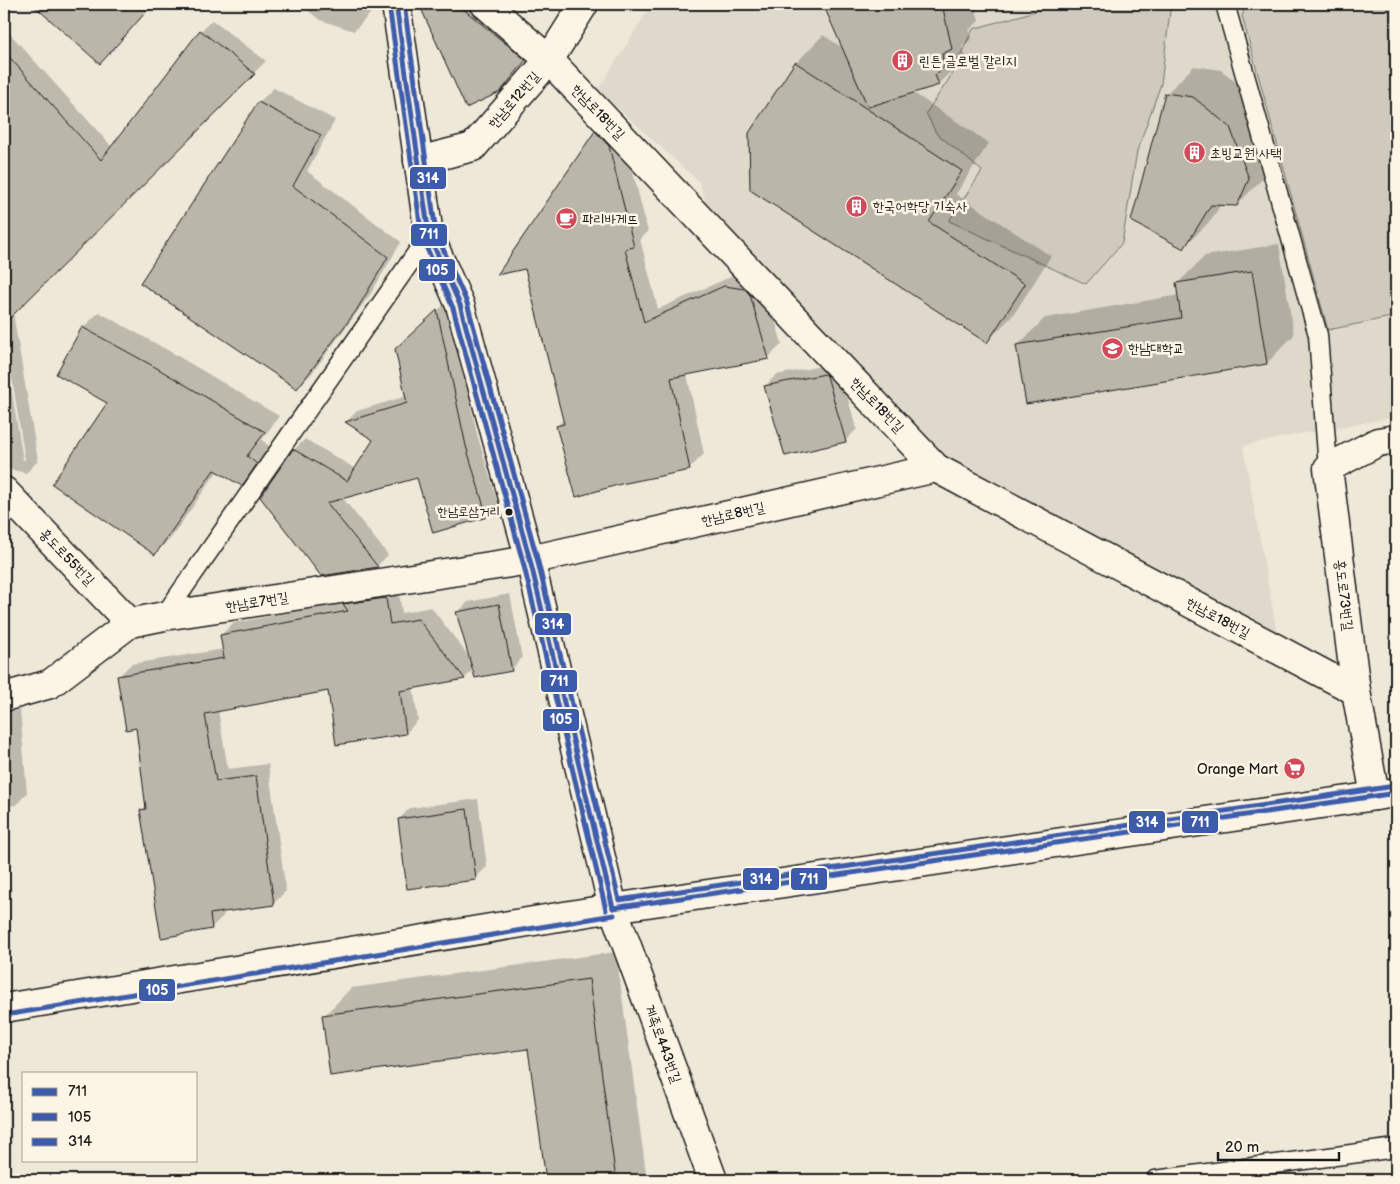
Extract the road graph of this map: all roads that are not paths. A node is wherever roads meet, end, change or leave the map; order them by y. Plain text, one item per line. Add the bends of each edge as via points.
1 (396, 4) edge
2 (484, 4) edge
3 (584, 4) edge
4 (1225, 4) edge
5 (549, 60) junction
6 (418, 161) junction
7 (429, 235) junction
8 (1396, 439) edge
9 (936, 468) junction
10 (1328, 468) junction
11 (4, 491) edge
12 (530, 560) junction
13 (164, 616) junction
14 (130, 623) junction
15 (1356, 691) junction
16 (4, 697) edge
17 (1390, 799) edge
18 (613, 908) junction
19 (4, 1008) edge
20 (1396, 1148) edge
21 (713, 1180) edge
22 (1156, 1180) edge

1 - 6 street, 계족로443번길
2 - 5 street, 한남로18번길
3 - 5 street, 한남로12번길
4 - 10 lane via 1318,335
5 - 6 street, 한남로12번길 via 473,147
5 - 9 street, 한남로18번길
6 - 7 street, 계족로443번길
7 - 12 street, 계족로443번길 via 460,305
7 - 13 lane
8 - 10 street via 1378,442
9 - 12 street, 한남로8번길
9 - 15 street, 한남로18번길
10 - 15 street, 홍도로73번길
11 - 14 street, 홍도로55번길
12 - 13 street, 한남로7번길
12 - 18 street, 계족로443번길
13 - 14 street, 한남로7번길
14 - 16 street, 한남로7번길 via 50,684
15 - 17 street, 홍도로73번길
17 - 18 street
18 - 19 street
18 - 21 street, 계족로443번길
20 - 22 lane

